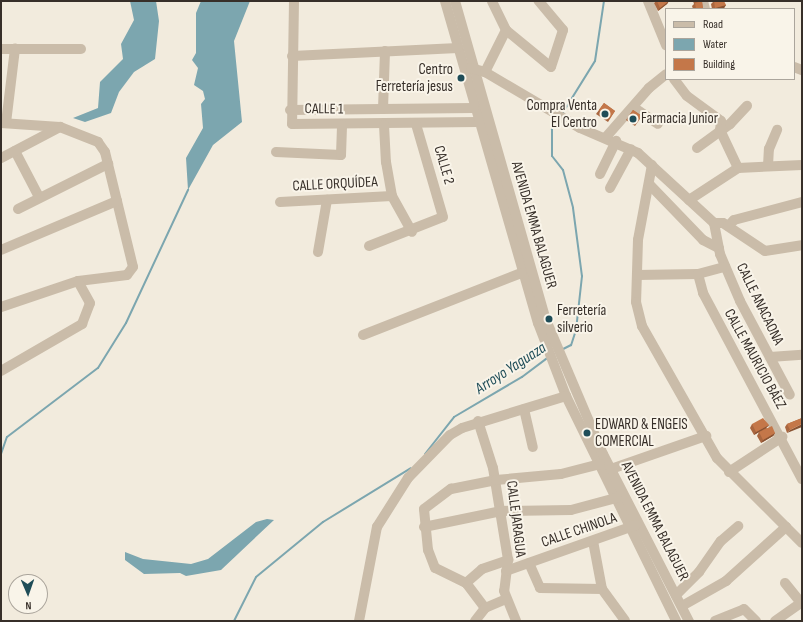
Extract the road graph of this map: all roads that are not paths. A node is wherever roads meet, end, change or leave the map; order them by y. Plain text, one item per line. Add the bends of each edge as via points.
1 (294, 1) edge
2 (445, 1) edge
3 (455, 1) edge
4 (492, 1) edge
5 (539, 1) edge
6 (648, 1) edge
7 (663, 27) edge
8 (506, 30) junction
9 (665, 39) edge
10 (458, 48) junction
11 (1, 49) edge
12 (15, 49) junction
13 (81, 49) dead end
14 (385, 51) junction
15 (292, 56) junction
16 (463, 67) junction
17 (480, 70) junction
18 (665, 75) edge
19 (675, 80) edge
20 (747, 106) dead end
21 (633, 107) junction
22 (474, 108) junction
23 (290, 110) junction
24 (383, 110) junction
25 (478, 122) junction
26 (4, 123) edge
27 (416, 124) junction
28 (658, 124) dead end
29 (342, 125) junction
30 (384, 125) junction
31 (60, 127) junction
32 (720, 130) junction
33 (777, 130) dead end
34 (611, 139) junction
35 (697, 148) dead end
36 (631, 149) junction
37 (15, 151) junction
38 (276, 152) dead end
39 (1, 158) edge
40 (108, 164) junction
41 (652, 165) junction
42 (802, 165) edge
43 (768, 166) junction
44 (738, 168) junction
45 (600, 174) dead end
46 (649, 184) junction
47 (610, 188) dead end
48 (392, 196) junction
49 (39, 197) junction
50 (327, 200) junction
51 (689, 200) junction
52 (117, 201) junction
53 (280, 202) dead end
54 (802, 202) edge
55 (18, 209) dead end
56 (714, 223) junction
57 (728, 226) junction
58 (412, 232) junction
59 (514, 233) junction
60 (802, 245) edge
61 (369, 246) dead end
62 (719, 248) junction
63 (1, 250) edge
64 (318, 252) dead end
65 (725, 267) junction
66 (521, 273) junction
67 (698, 274) junction
68 (637, 275) junction
69 (78, 281) junction
70 (1, 307) edge
71 (542, 322) junction
72 (363, 335) dead end
73 (802, 355) edge
74 (770, 357) junction
75 (1, 371) edge
76 (564, 380) junction
77 (790, 395) dead end
78 (566, 396) junction
79 (524, 409) junction
80 (478, 421) junction
81 (706, 436) junction
82 (782, 437) junction
83 (532, 447) dead end
84 (600, 464) junction
85 (611, 469) junction
86 (729, 472) junction
87 (802, 479) edge
88 (496, 480) junction
89 (616, 498) junction
90 (501, 511) junction
91 (635, 525) junction
92 (738, 526) dead end
93 (424, 527) junction
94 (786, 527) junction
95 (593, 541) junction
96 (802, 543) edge
97 (508, 560) junction
98 (529, 563) junction
99 (506, 571) junction
100 (466, 582) junction
101 (785, 583) dead end
102 (602, 589) junction
103 (676, 595) junction
104 (506, 599) junction
105 (802, 603) edge
106 (682, 606) junction
107 (485, 608) junction
108 (360, 621) edge
109 (475, 621) edge
110 (516, 621) edge
111 (625, 621) edge
112 (676, 621) edge
113 (689, 621) edge
114 (715, 621) edge
115 (756, 621) edge
116 (775, 621) edge

1 - 15 street, CALLE 1
2 - 10 street, AVENIDA EMMA BALAGUER
3 - 17 street, AVENIDA EMMA BALAGUER
4 - 8 street
5 - 8 street via 563,30 551,67
6 - 7 street
7 - 9 street
8 - 17 street
10 - 14 street
10 - 16 street, AVENIDA EMMA BALAGUER
11 - 12 street
12 - 13 street
12 - 26 street
14 - 15 street
14 - 24 street
15 - 23 street, CALLE 1
16 - 17 street
16 - 22 street, AVENIDA EMMA BALAGUER
17 - 34 street via 545,110 580,128
17 - 59 street, AVENIDA EMMA BALAGUER
18 - 21 street
19 - 32 street via 687,96 721,121
20 - 32 street
21 - 28 street
21 - 34 street
22 - 24 street
22 - 25 street, AVENIDA EMMA BALAGUER
23 - 24 street
23 - 29 street, CALLE 1 via 292,124
25 - 27 street, CALLE 1
25 - 59 street, AVENIDA EMMA BALAGUER
26 - 31 street
27 - 30 street, CALLE 1
27 - 58 street, CALLE 2 via 443,215 441,219
29 - 30 street, CALLE 1
29 - 38 street via 341,155
30 - 48 street via 386,162
31 - 37 street
31 - 40 street via 98,142
32 - 35 street
32 - 44 street
33 - 43 street via 769,149
34 - 36 street
34 - 45 street
36 - 41 street
36 - 47 street
37 - 39 street
37 - 49 street
40 - 49 street
40 - 52 street
41 - 46 street
41 - 51 street
42 - 43 street
43 - 44 street
44 - 51 street
46 - 62 street via 703,240
46 - 68 street via 638,240
48 - 50 street, CALLE ORQUÍDEA
48 - 58 street
49 - 55 street
50 - 53 street, CALLE ORQUÍDEA
50 - 64 street
51 - 56 street
52 - 63 street
52 - 69 street via 132,272 118,278
54 - 57 street via 734,220
56 - 57 street
56 - 62 street, CALLE ANACAONA
57 - 60 street via 765,251
58 - 61 street
59 - 66 street, AVENIDA EMMA BALAGUER
59 - 71 street, AVENIDA EMMA BALAGUER
62 - 65 street, CALLE ANACAONA
65 - 67 street
65 - 74 street, CALLE ANACAONA
66 - 71 street, AVENIDA EMMA BALAGUER
66 - 72 street
67 - 68 street
67 - 82 street, CALLE MAURICIO BÁEZ via 702,293
68 - 81 street via 636,302 642,326
69 - 70 street
69 - 75 street via 90,303 82,324
71 - 76 street, AVENIDA EMMA BALAGUER
73 - 74 street
74 - 77 street, CALLE ANACAONA
76 - 78 street, AVENIDA EMMA BALAGUER
76 - 85 street, AVENIDA EMMA BALAGUER
78 - 79 street
78 - 84 street, AVENIDA EMMA BALAGUER
79 - 80 street
79 - 83 street
80 - 88 street, CALLE JARAGUA
80 - 108 street via 450,435 408,478 378,524
81 - 85 street
81 - 86 street
82 - 86 street
82 - 87 street, CALLE MAURICIO BÁEZ
84 - 88 street via 561,474
84 - 89 street, AVENIDA EMMA BALAGUER
85 - 91 street, AVENIDA EMMA BALAGUER
86 - 94 street
88 - 90 street, CALLE JARAGUA
88 - 93 street via 451,489 435,497 424,509
89 - 90 street via 571,510
89 - 91 street, AVENIDA EMMA BALAGUER
90 - 93 street
90 - 97 street, CALLE JARAGUA
91 - 95 street, CALLE CHINOLA
91 - 103 street, AVENIDA EMMA BALAGUER
91 - 112 street, AVENIDA EMMA BALAGUER
92 - 103 street via 721,541 699,572
93 - 100 street via 435,568
94 - 96 street
94 - 106 street via 726,581
95 - 98 street, CALLE CHINOLA
95 - 102 street
97 - 99 street, CALLE JARAGUA
97 - 100 street via 482,568
98 - 99 street, CALLE CHINOLA
98 - 102 street via 540,588
99 - 104 street, CALLE JARAGUA
100 - 107 street
101 - 105 street
102 - 111 street
103 - 106 street, AVENIDA EMMA BALAGUER
104 - 107 street
104 - 110 street, CALLE JARAGUA
105 - 116 street
106 - 113 street, AVENIDA EMMA BALAGUER
107 - 109 street
114 - 115 street via 744,609

